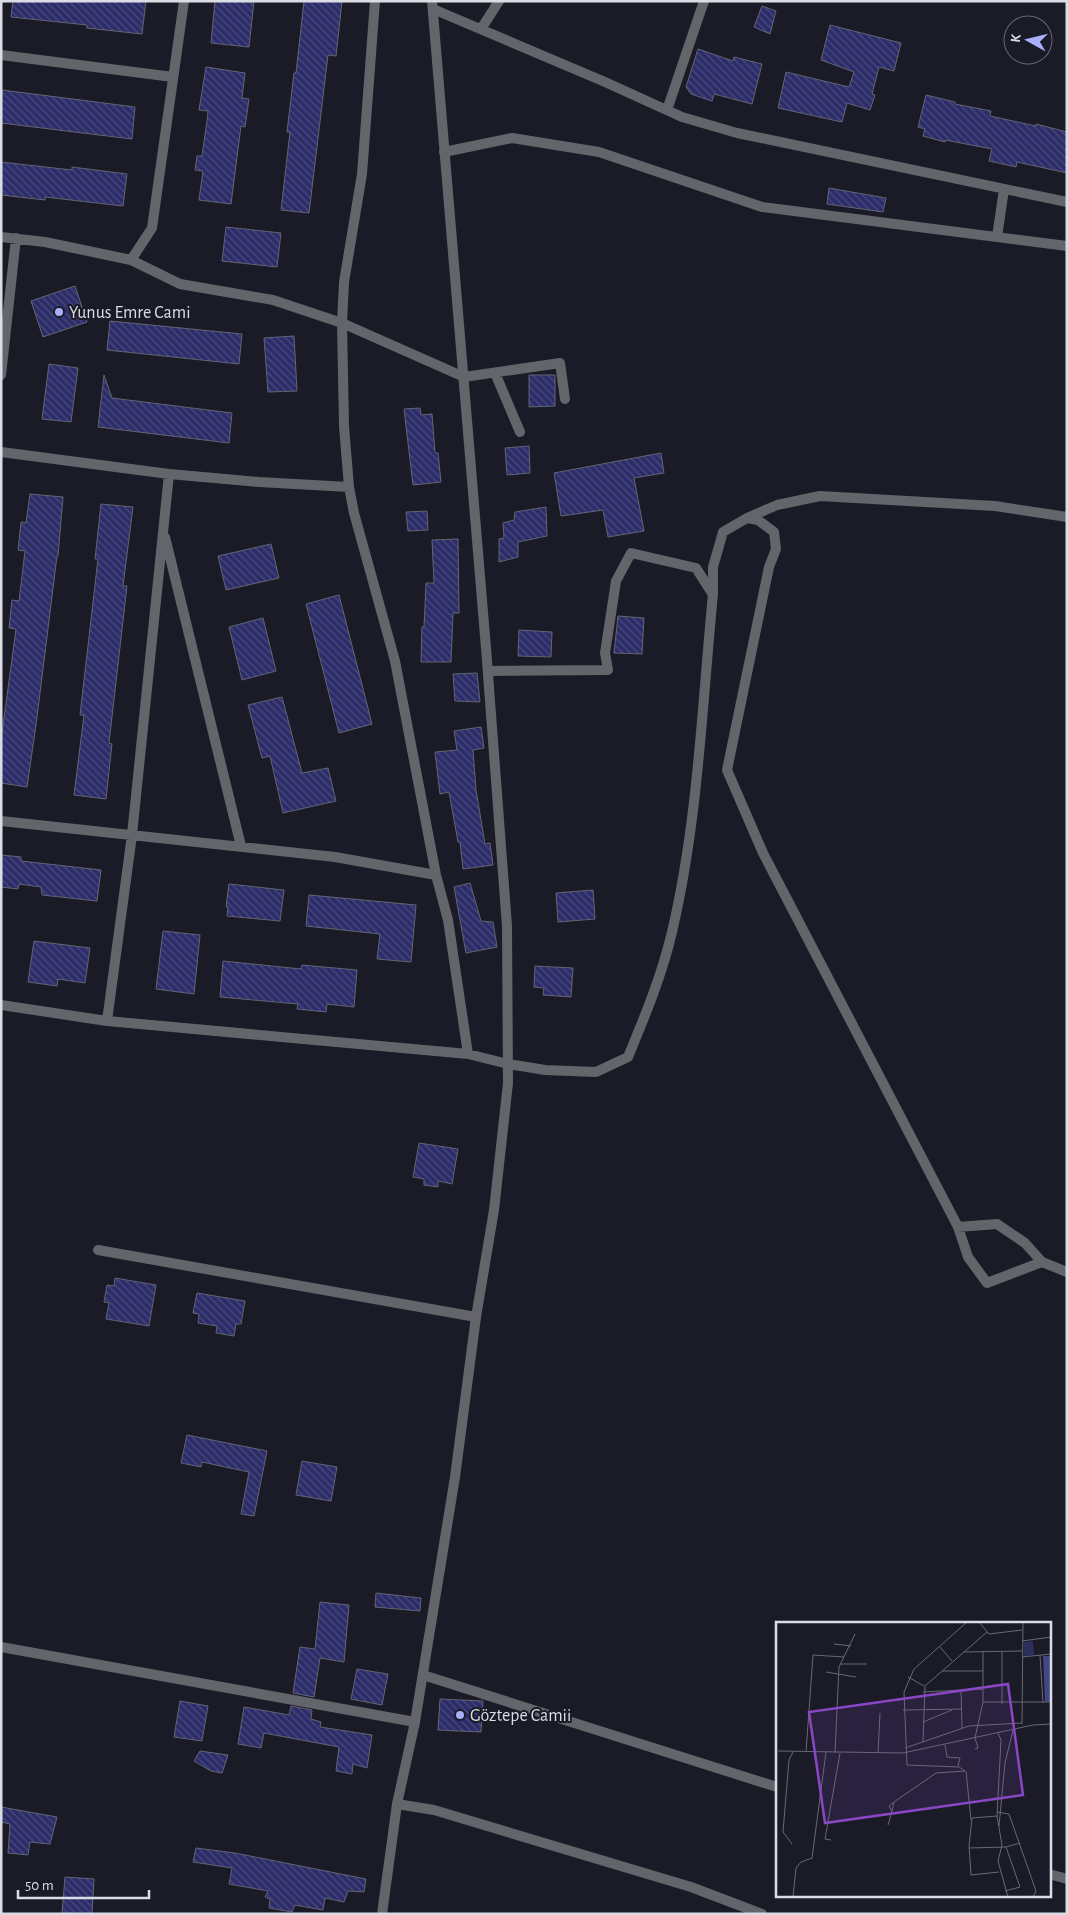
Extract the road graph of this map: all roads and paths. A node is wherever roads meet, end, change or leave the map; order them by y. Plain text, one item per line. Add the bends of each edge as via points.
1 (184, 1) edge
2 (375, 1) edge
3 (499, 1) edge
4 (704, 1) edge
5 (433, 5) edge
6 (481, 29) junction
7 (1, 55) edge
8 (174, 77) junction
9 (667, 110) junction
10 (444, 152) junction
11 (1004, 189) junction
12 (1067, 202) edge
13 (1, 237) edge
14 (997, 237) junction
15 (16, 238) junction
16 (1067, 246) edge
17 (131, 260) junction
18 (342, 323) junction
19 (495, 373) junction
20 (1, 375) edge
21 (464, 377) junction
22 (565, 399) dead end
23 (520, 432) dead end
24 (1, 452) edge
25 (168, 474) junction
26 (349, 487) junction
27 (1067, 517) edge
28 (747, 518) junction
29 (163, 528) junction
30 (713, 594) junction
31 (488, 670) junction
32 (1, 821) edge
33 (132, 835) junction
34 (241, 846) junction
35 (436, 875) junction
36 (1, 1005) edge
37 (107, 1021) junction
38 (468, 1054) junction
39 (508, 1064) junction
40 (958, 1227) junction
41 (98, 1250) dead end
42 (1042, 1262) junction
43 (1067, 1272) edge
44 (476, 1317) junction
45 (1, 1646) edge
46 (423, 1675) junction
47 (415, 1722) junction
48 (776, 1787) edge
49 (397, 1804) junction
50 (1050, 1874) edge
51 (1067, 1880) edge
52 (382, 1914) edge
53 (762, 1914) edge

1 - 8 street
2 - 18 street via 362,174 344,282
3 - 6 street
4 - 9 street
5 - 6 street
5 - 10 street
6 - 9 street
7 - 8 street
8 - 17 street via 152,228
9 - 11 street via 682,118 737,133
10 - 14 street via 512,138 599,152 762,207
10 - 21 street
11 - 12 street
11 - 14 street
13 - 15 street
14 - 16 street
15 - 17 street
15 - 20 street
17 - 18 street via 180,284 273,300
18 - 21 street
18 - 26 street
19 - 21 street
19 - 22 street via 560,363
19 - 23 street
21 - 31 street
24 - 25 street
25 - 26 street
25 - 29 street
26 - 35 street via 395,661
27 - 28 street via 995,506 820,496 777,505
28 - 30 street via 723,532 713,567
28 - 40 street via 758,520 774,532 776,549 769,567 727,770 763,852
29 - 33 street
29 - 34 street
30 - 31 street via 696,568 631,553 616,581 605,653 608,670
30 - 39 street via 691,827 672,933 651,1000 628,1057 596,1072 545,1070
31 - 39 street via 507,926
32 - 33 street
33 - 34 street
33 - 37 street
34 - 35 street via 335,857
35 - 38 street via 448,920
36 - 37 street
37 - 38 street
38 - 39 street
39 - 44 street via 494,1210
40 - 42 street via 996,1224 1025,1243
40 - 42 street via 968,1257 987,1283
41 - 44 street
42 - 43 street
44 - 46 street via 456,1477
45 - 47 street
46 - 47 street
46 - 48 street
47 - 49 street
49 - 52 street
49 - 53 street via 434,1810 691,1886
50 - 51 street

